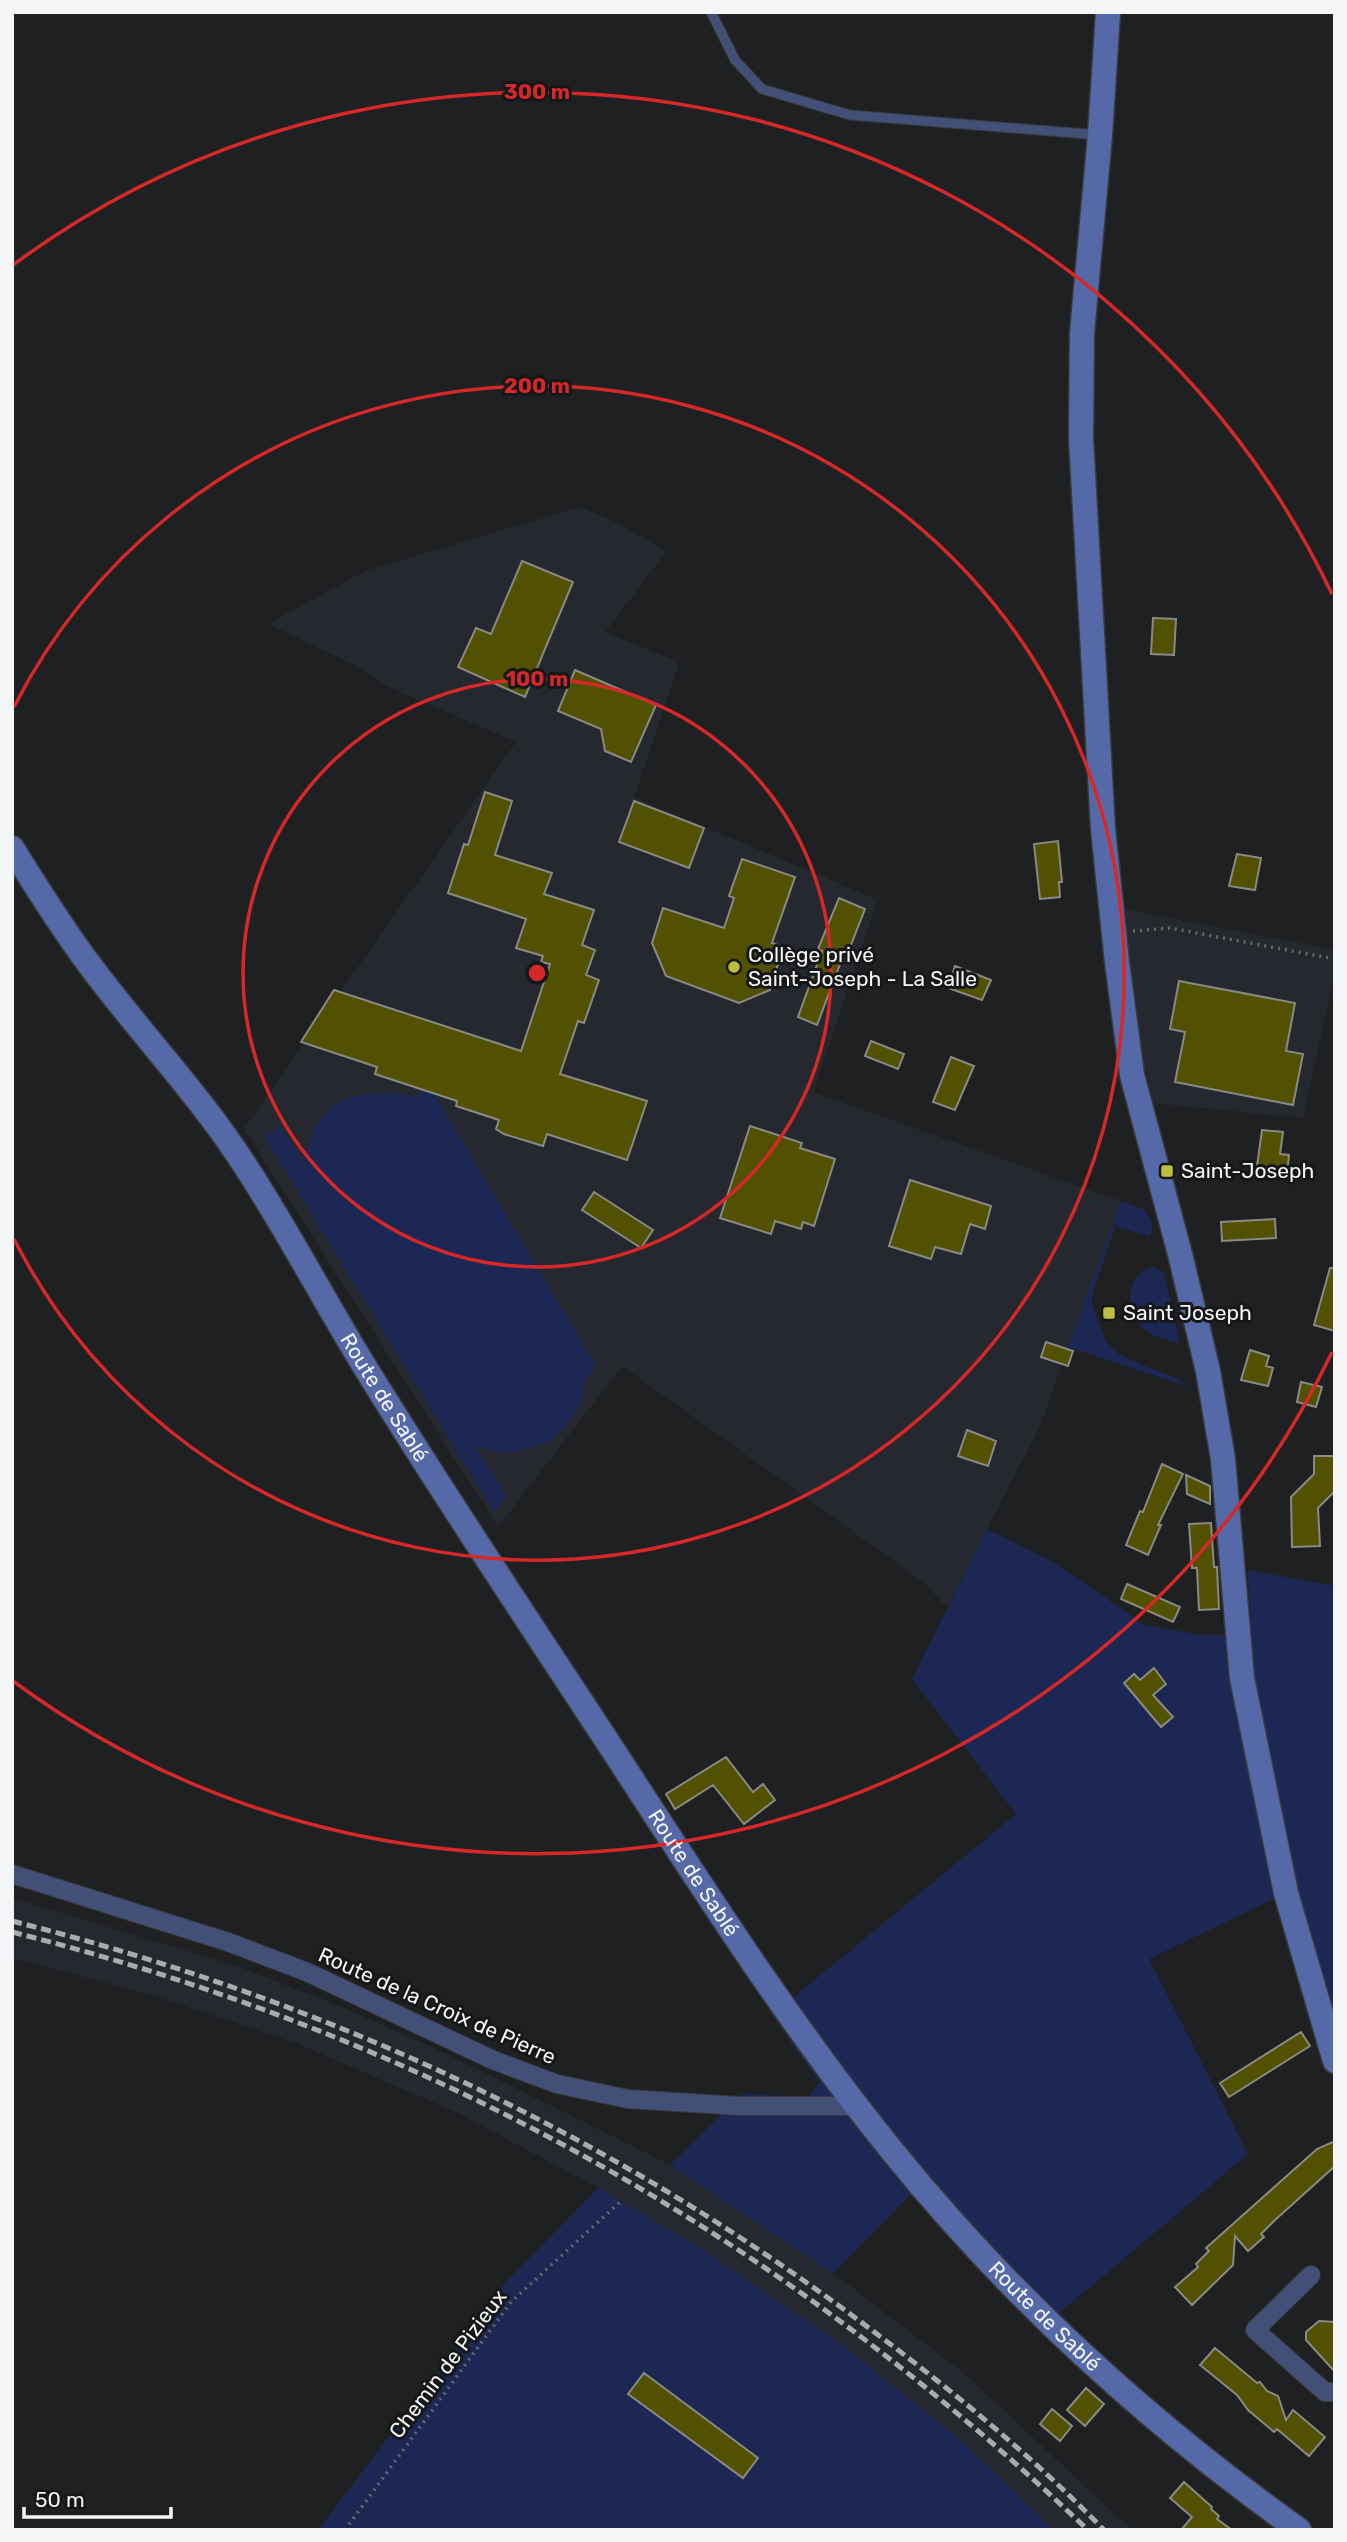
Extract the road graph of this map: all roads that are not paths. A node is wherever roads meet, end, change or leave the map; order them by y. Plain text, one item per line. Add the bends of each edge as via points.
1 (711, 12) edge
2 (1108, 12) edge
3 (1100, 135) junction
4 (12, 848) edge
5 (12, 1874) edge
6 (1335, 2061) edge
7 (857, 2106) junction
8 (1311, 2275) dead end
9 (1335, 2392) edge
10 (1299, 2530) edge

1 - 3 lane via 735,60 762,89 850,115
2 - 3 main road
3 - 6 main road via 1082,333 1081,439 1102,816 1114,938 1132,1075 1208,1371 1223,1459 1241,1678 1286,1893
4 - 7 main road, Route de Sablé via 89,965 210,1115 264,1196 377,1387 579,1699 725,1921
5 - 7 street, Route de la Croix de Pierre via 228,1942 307,1972 493,2060 557,2084 628,2099 740,2106
7 - 10 main road, Route de Sablé via 943,2210 1060,2330 1201,2456
8 - 9 street via 1255,2330 1325,2392

